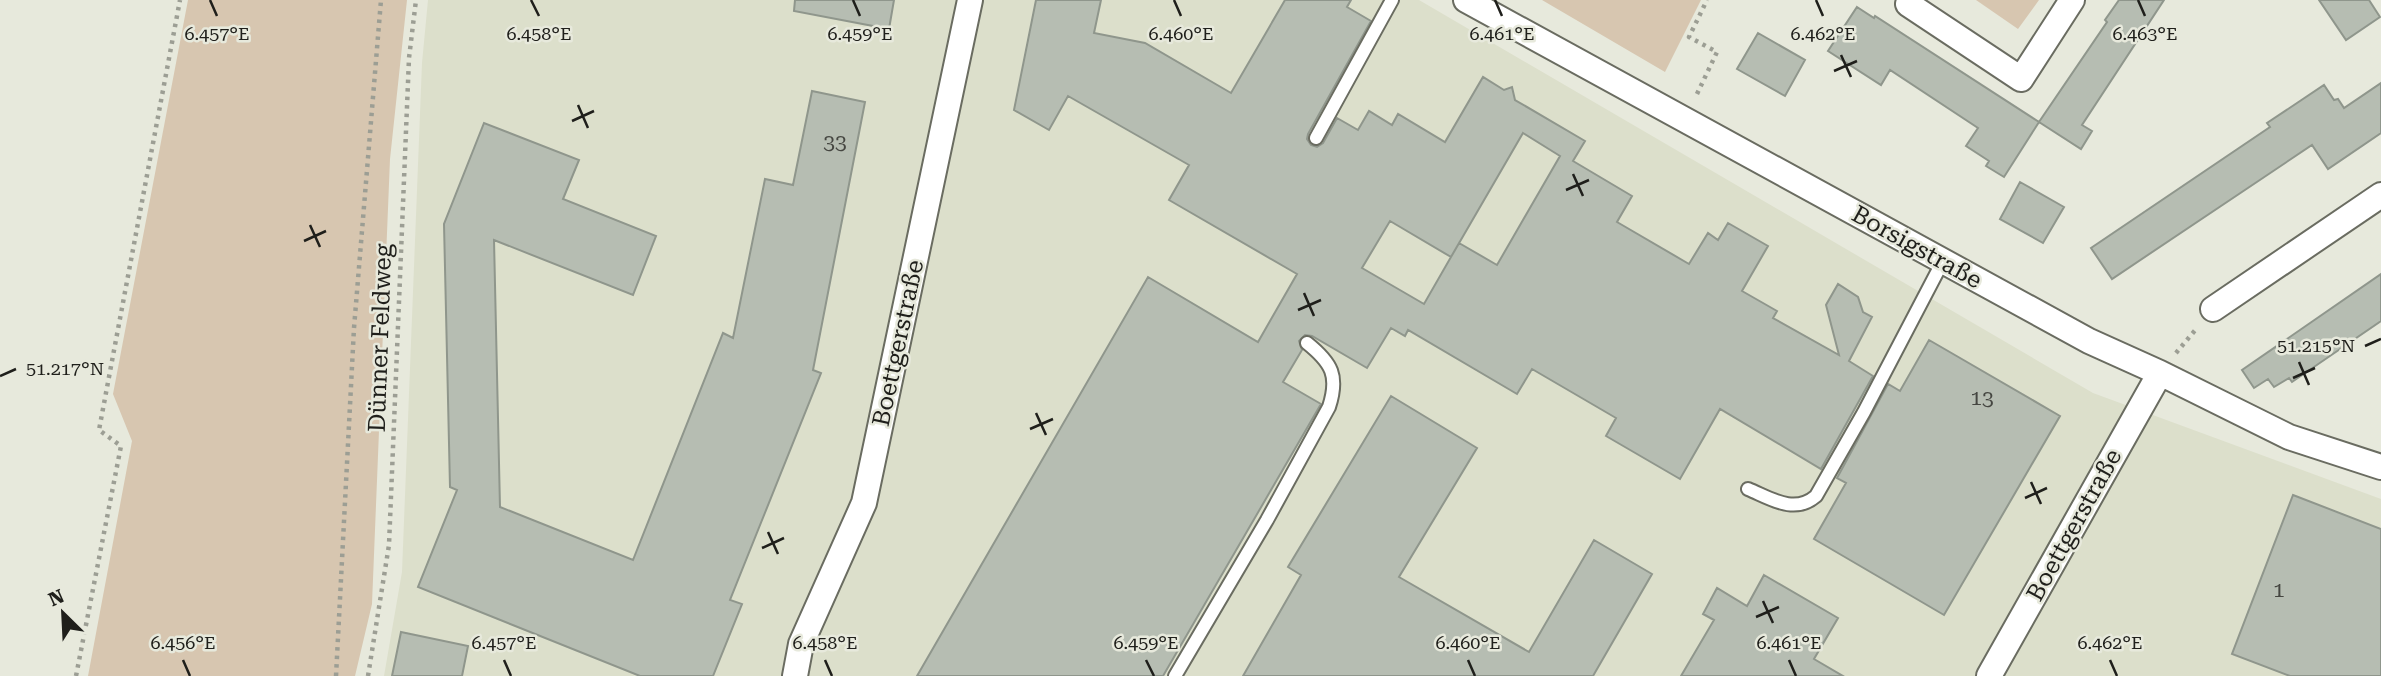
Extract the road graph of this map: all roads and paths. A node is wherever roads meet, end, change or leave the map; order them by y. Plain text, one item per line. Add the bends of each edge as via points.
1 (180, 0) edge
2 (381, 0) edge
3 (416, 0) edge
4 (970, 0) edge
5 (1392, 0) edge
6 (1466, 0) edge
7 (1707, 0) edge
8 (1910, 0) edge
9 (2073, 0) edge
10 (1697, 94) dead end
11 (1316, 138) dead end
12 (2381, 195) edge
13 (1943, 261) junction
14 (2213, 309) joint
15 (1307, 344) dead end
16 (2160, 373) junction
17 (2381, 467) edge
18 (1748, 489) dead end
19 (76, 676) edge
20 (336, 676) edge
21 (368, 676) edge
22 (795, 676) edge
23 (1175, 676) edge
24 (1989, 676) edge

1 - 19 path via 99,430 121,446
2 - 20 path via 354,328
3 - 21 path, Dünner Feldweg via 409,58 389,545
4 - 22 street, Boettgerstraße via 864,503 801,644
5 - 11 lane
6 - 13 street, Borsigstraße
7 - 10 path via 1689,37 1717,52
8 - 9 street via 1908,4 2021,79
12 - 14 street
13 - 16 street, Borsigstraße via 2090,341
13 - 18 lane via 1816,496 1791,507
14 - 16 path
15 - 23 lane via 1322,356 1334,376 1329,407
16 - 17 street, Borsigstraße via 2289,437
16 - 24 street, Boettgerstraße

